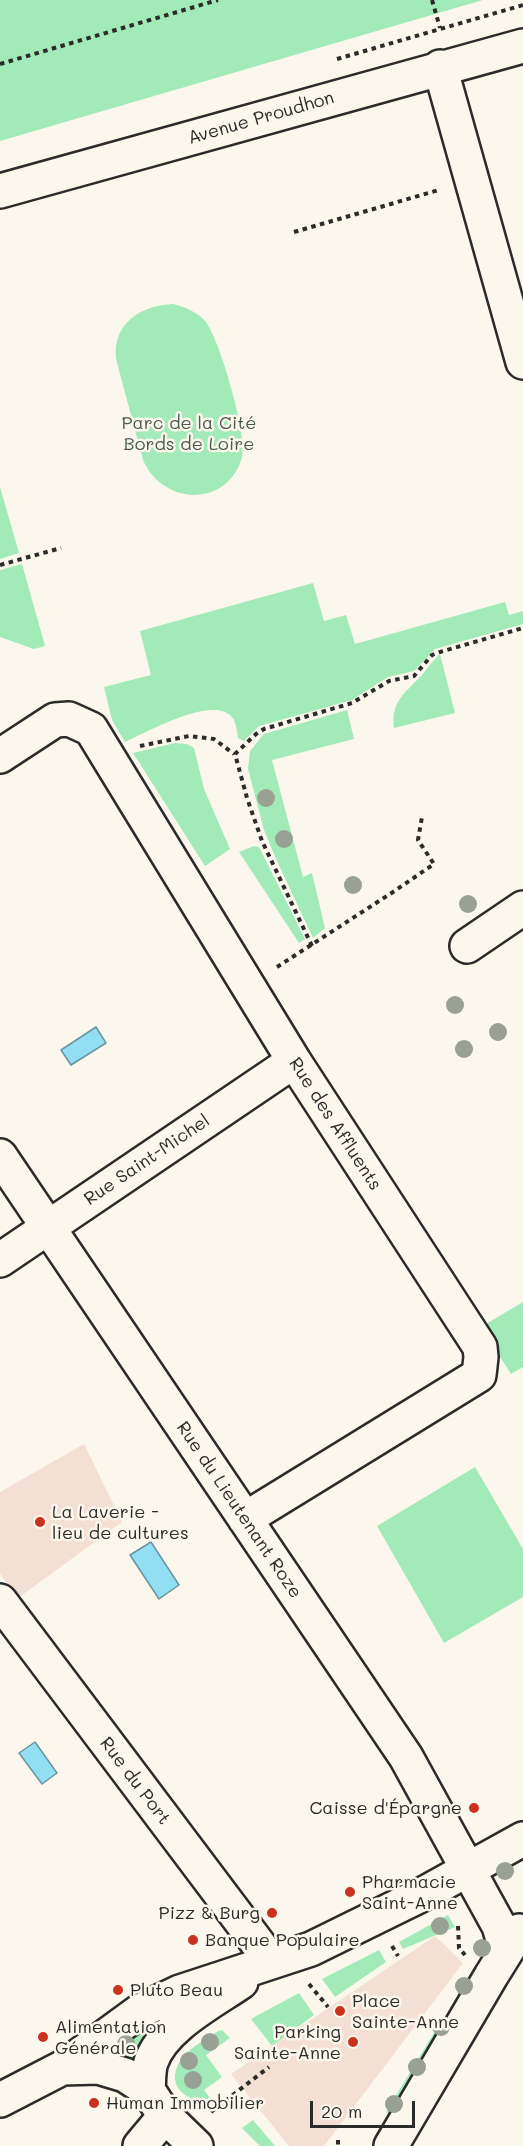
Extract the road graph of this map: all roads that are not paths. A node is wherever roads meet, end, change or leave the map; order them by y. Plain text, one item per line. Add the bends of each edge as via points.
1 (523, 46) edge
2 (440, 67) junction
3 (0, 191) edge
4 (523, 362) edge
5 (0, 756) edge
6 (523, 908) edge
7 (466, 946) dead end
8 (294, 1060) junction
9 (0, 1156) edge
10 (49, 1227) junction
11 (0, 1260) edge
12 (245, 1519) junction
13 (0, 1600) edge
14 (523, 1839) edge
15 (467, 1871) junction
16 (507, 1951) edge
17 (270, 1961) junction
18 (62, 2067) junction
19 (0, 2100) edge
20 (173, 2121) edge
21 (140, 2146) edge
22 (391, 2146) edge

1 - 2 street, Avenue Proudhon
2 - 3 street, Avenue Proudhon
2 - 4 street
5 - 8 street, Rue des Affluents via 55,720 69,719 91,729
6 - 7 street
8 - 10 street, Rue Saint-Michel
8 - 12 street, Rue des Affluents via 480,1347 481,1357 479,1375
9 - 10 street, Rue du Lieutenant Roze
10 - 11 street, Rue Saint-Michel
10 - 12 street, Rue du Lieutenant Roze
12 - 15 street, Rue du Lieutenant Roze via 406,1756
13 - 17 street, Rue du Port
14 - 15 street
15 - 16 street via 499,1926
15 - 17 street via 311,1949
16 - 22 street
17 - 18 street via 180,1992 140,2011
17 - 20 street via 177,2027 160,2044 151,2063
18 - 19 street
18 - 20 street via 98,2067 124,2075
20 - 21 street

